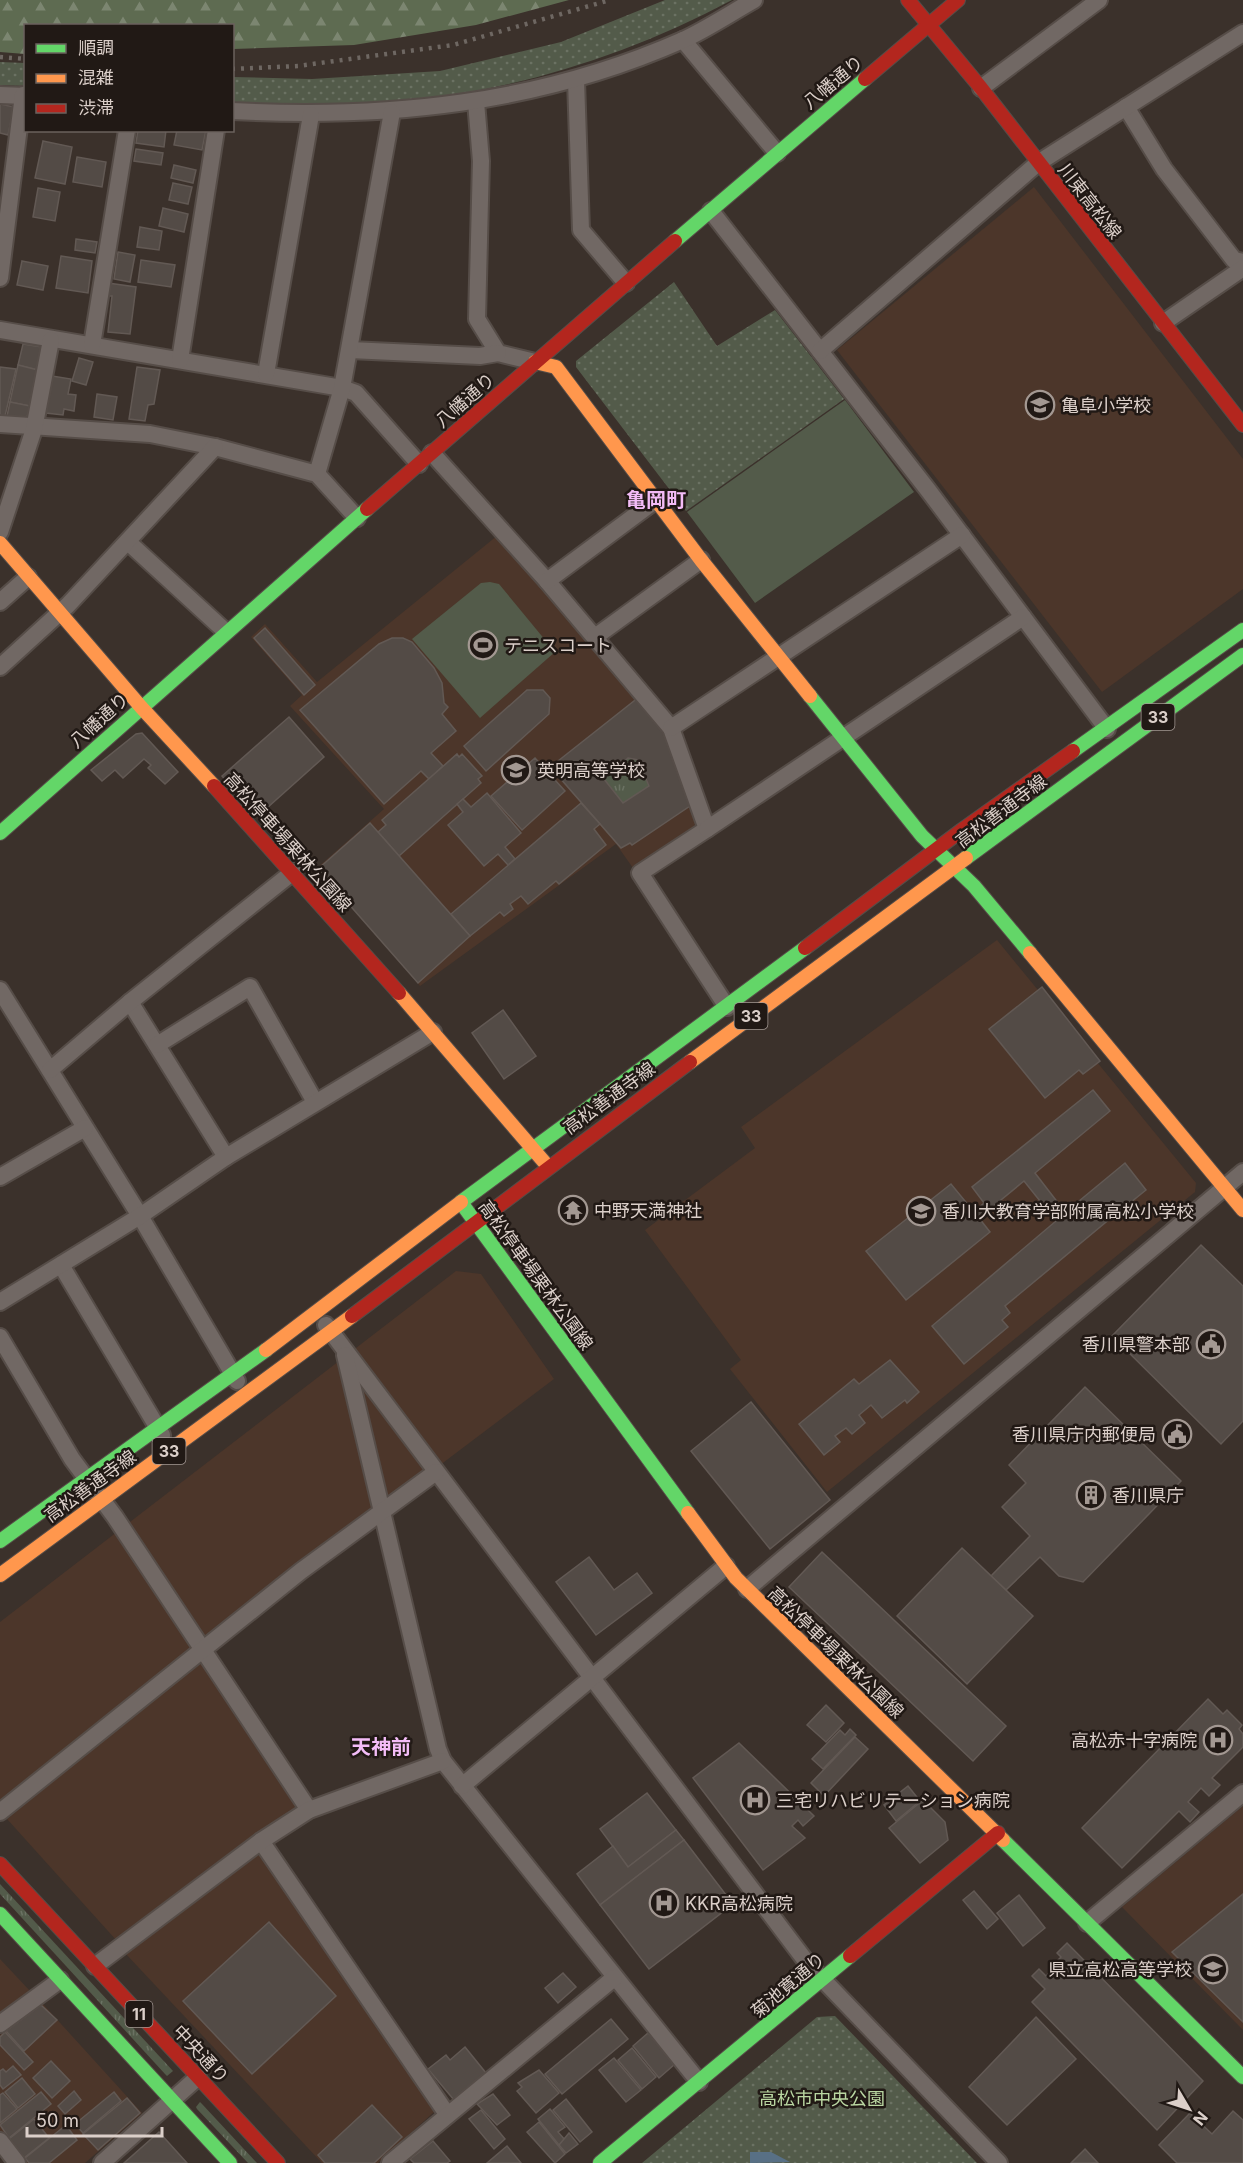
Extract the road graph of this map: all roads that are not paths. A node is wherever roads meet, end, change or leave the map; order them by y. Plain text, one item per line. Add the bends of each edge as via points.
1 (754, 0) edge
2 (908, 0) edge
3 (958, 0) edge
4 (1099, 0) edge
5 (929, 24) junction
6 (1243, 33) edge
7 (683, 40) junction
8 (576, 80) junction
9 (981, 88) junction
10 (0, 95) edge
11 (24, 95) edge
12 (476, 102) junction
13 (1126, 107) junction
14 (234, 111) edge
15 (392, 112) junction
16 (311, 115) junction
17 (127, 132) edge
18 (216, 132) edge
19 (777, 153) junction
20 (1038, 163) junction
21 (3, 209) edge
22 (711, 211) junction
23 (1243, 262) edge
24 (1243, 268) edge
25 (0, 278) edge
26 (626, 283) junction
27 (1163, 323) junction
28 (0, 330) edge
29 (51, 340) junction
30 (92, 345) junction
31 (350, 350) junction
32 (820, 351) junction
33 (498, 353) junction
34 (180, 360) junction
35 (535, 362) junction
36 (267, 374) junction
37 (342, 388) junction
38 (0, 424) edge
39 (1243, 425) edge
40 (34, 429) junction
41 (215, 447) junction
42 (425, 458) junction
43 (317, 474) junction
44 (656, 500) junction
45 (357, 518) junction
46 (0, 532) edge
47 (962, 535) junction
48 (128, 542) junction
49 (0, 543) edge
50 (701, 560) junction
51 (28, 577) junction
52 (547, 581) junction
53 (0, 602) edge
54 (59, 613) junction
55 (1023, 617) junction
56 (1243, 630) edge
57 (225, 631) junction
58 (595, 637) junction
59 (1243, 655) edge
60 (780, 658) junction
61 (0, 667) edge
62 (141, 707) junction
63 (671, 728) junction
64 (1107, 729) junction
65 (845, 737) junction
66 (707, 829) junction
67 (0, 833) edge
68 (936, 849) junction
69 (955, 867) junction
70 (293, 872) junction
71 (0, 990) edge
72 (130, 1002) junction
73 (727, 1007) junction
74 (433, 1032) junction
75 (157, 1045) junction
76 (50, 1070) junction
77 (315, 1102) junction
78 (85, 1128) junction
79 (534, 1147) junction
80 (226, 1157) junction
81 (547, 1166) junction
82 (1243, 1172) edge
83 (0, 1177) edge
84 (1225, 1188) junction
85 (461, 1203) junction
86 (1243, 1210) edge
87 (140, 1216) junction
88 (476, 1223) junction
89 (61, 1265) junction
90 (0, 1302) edge
91 (317, 1312) junction
92 (331, 1331) junction
93 (0, 1337) edge
94 (345, 1351) junction
95 (233, 1375) junction
96 (245, 1394) junction
97 (158, 1428) junction
98 (170, 1449) junction
99 (436, 1472) junction
100 (88, 1478) junction
101 (103, 1499) junction
102 (381, 1513) junction
103 (0, 1541) edge
104 (726, 1566) junction
105 (2, 1569) edge
106 (747, 1589) junction
107 (205, 1649) junction
108 (592, 1677) junction
109 (443, 1761) junction
110 (462, 1786) junction
111 (1243, 1793) edge
112 (309, 1810) junction
113 (0, 1812) edge
114 (998, 1833) junction
115 (261, 1841) junction
116 (0, 1864) edge
117 (0, 1914) edge
118 (1087, 1923) junction
119 (95, 1966) junction
120 (614, 1978) junction
121 (60, 1980) junction
122 (822, 1980) junction
123 (0, 2024) edge
124 (198, 2077) junction
125 (1243, 2077) edge
126 (699, 2082) junction
127 (172, 2101) junction
128 (447, 2114) junction
129 (0, 2141) edge
130 (17, 2163) edge
131 (102, 2163) edge
132 (230, 2163) edge
133 (278, 2163) edge
134 (390, 2163) edge
135 (600, 2163) edge
136 (999, 2163) edge

1 - 7 street
2 - 5 main road, 川東高松線
3 - 5 main road, 八幡通り
4 - 9 street
5 - 9 main road, 川東高松線
5 - 19 main road, 八幡通り
6 - 13 street
7 - 8 street
7 - 19 street
8 - 12 street
8 - 26 street via 581,230
9 - 20 main road, 川東高松線
10 - 11 street
11 - 21 street
12 - 15 street
12 - 33 street via 481,161 477,319
13 - 20 street
13 - 23 street via 1164,169 1234,260
14 - 16 street
15 - 16 street
15 - 31 street
16 - 36 street
17 - 30 street
18 - 34 street
19 - 22 main road, 八幡通り
20 - 27 main road, 川東高松線
20 - 32 street
21 - 25 street
22 - 26 main road, 八幡通り
22 - 32 street
24 - 27 street
26 - 35 main road, 八幡通り
27 - 39 main road, 川東高松線
28 - 29 street
29 - 30 street
29 - 40 street
30 - 34 street
31 - 33 street via 480,356
31 - 37 street
32 - 47 street
33 - 35 street
34 - 36 street
35 - 42 main road, 八幡通り
35 - 44 main road via 556,367
36 - 37 street
37 - 42 street via 356,393
37 - 43 street
38 - 40 street
40 - 41 street via 150,434
40 - 46 street
41 - 43 street
41 - 48 street
42 - 45 main road, 八幡通り
42 - 52 street
43 - 45 street
44 - 50 main road
44 - 52 street
45 - 57 main road, 八幡通り
47 - 55 street
47 - 60 street
48 - 54 street
48 - 57 street
49 - 51 main road, 高松停車場栗林公園線
50 - 58 street
50 - 60 main road
51 - 53 street
51 - 54 main road, 高松停車場栗林公園線
52 - 58 street
54 - 61 street
54 - 62 main road, 高松停車場栗林公園線
55 - 64 street
55 - 65 street
56 - 64 main road, 高松善通寺線 / 33
57 - 62 main road, 八幡通り
58 - 63 street
59 - 69 main road, 高松善通寺線 / 33
60 - 63 street
60 - 65 main road
62 - 67 main road, 八幡通り
62 - 70 main road, 高松停車場栗林公園線
63 - 66 street
64 - 68 main road, 高松善通寺線 / 33
65 - 66 street
65 - 68 main road
66 - 73 street via 640,873
68 - 69 main road
68 - 73 main road, 高松善通寺線 / 33
69 - 81 main road, 高松善通寺線 / 33
69 - 84 main road
70 - 72 street
70 - 74 main road, 高松停車場栗林公園線
71 - 76 street
72 - 75 street
72 - 76 street
73 - 79 main road, 高松善通寺線 / 33
74 - 77 street
74 - 79 main road, 高松停車場栗林公園線
75 - 77 street via 250,987
75 - 80 street
76 - 78 street
77 - 80 street
78 - 83 street
78 - 87 street
79 - 81 main road, 高松停車場栗林公園線
79 - 85 main road, 高松善通寺線 / 33
80 - 87 street
81 - 88 main road, 高松善通寺線 / 33
82 - 84 street
84 - 86 main road
84 - 106 street
85 - 88 main road, 高松停車場栗林公園線
85 - 91 main road, 高松善通寺線 / 33
87 - 89 street
87 - 95 street
88 - 92 main road, 高松善通寺線 / 33
88 - 104 main road, 高松停車場栗林公園線
89 - 90 street
89 - 97 street
91 - 92 street
91 - 95 main road, 高松善通寺線 / 33
92 - 94 street
92 - 96 main road, 高松善通寺線 / 33
93 - 100 street via 72,1459
94 - 99 street
94 - 102 street
95 - 96 street
95 - 97 main road, 高松善通寺線 / 33
96 - 98 main road, 高松善通寺線 / 33
97 - 98 street
97 - 100 main road, 高松善通寺線 / 33
98 - 101 main road, 高松善通寺線 / 33
99 - 102 street
99 - 108 street
100 - 101 street
100 - 103 main road, 高松善通寺線 / 33
101 - 105 main road, 高松善通寺線 / 33
101 - 107 street
102 - 107 street via 301,1571
102 - 109 street
104 - 106 main road, 高松停車場栗林公園線
104 - 108 street
106 - 114 main road, 高松停車場栗林公園線
107 - 112 street
107 - 113 street
108 - 110 street
108 - 122 street
109 - 110 street
109 - 112 street
110 - 120 street
111 - 118 street
112 - 115 street
114 - 118 main road, 高松停車場栗林公園線
114 - 122 main road, 菊池寛通り
115 - 119 street
115 - 128 street
116 - 119 main road, 中央通り / 11
117 - 121 main road, 11
118 - 125 main road, 高松停車場栗林公園線
119 - 124 main road, 中央通り / 11
120 - 126 street
120 - 128 street
121 - 123 street
121 - 127 main road, 11
122 - 126 main road, 菊池寛通り
122 - 136 street
124 - 127 street
124 - 133 main road, 中央通り / 11
126 - 135 main road, 菊池寛通り
127 - 131 street
127 - 132 main road, 11
128 - 134 street
129 - 130 street

